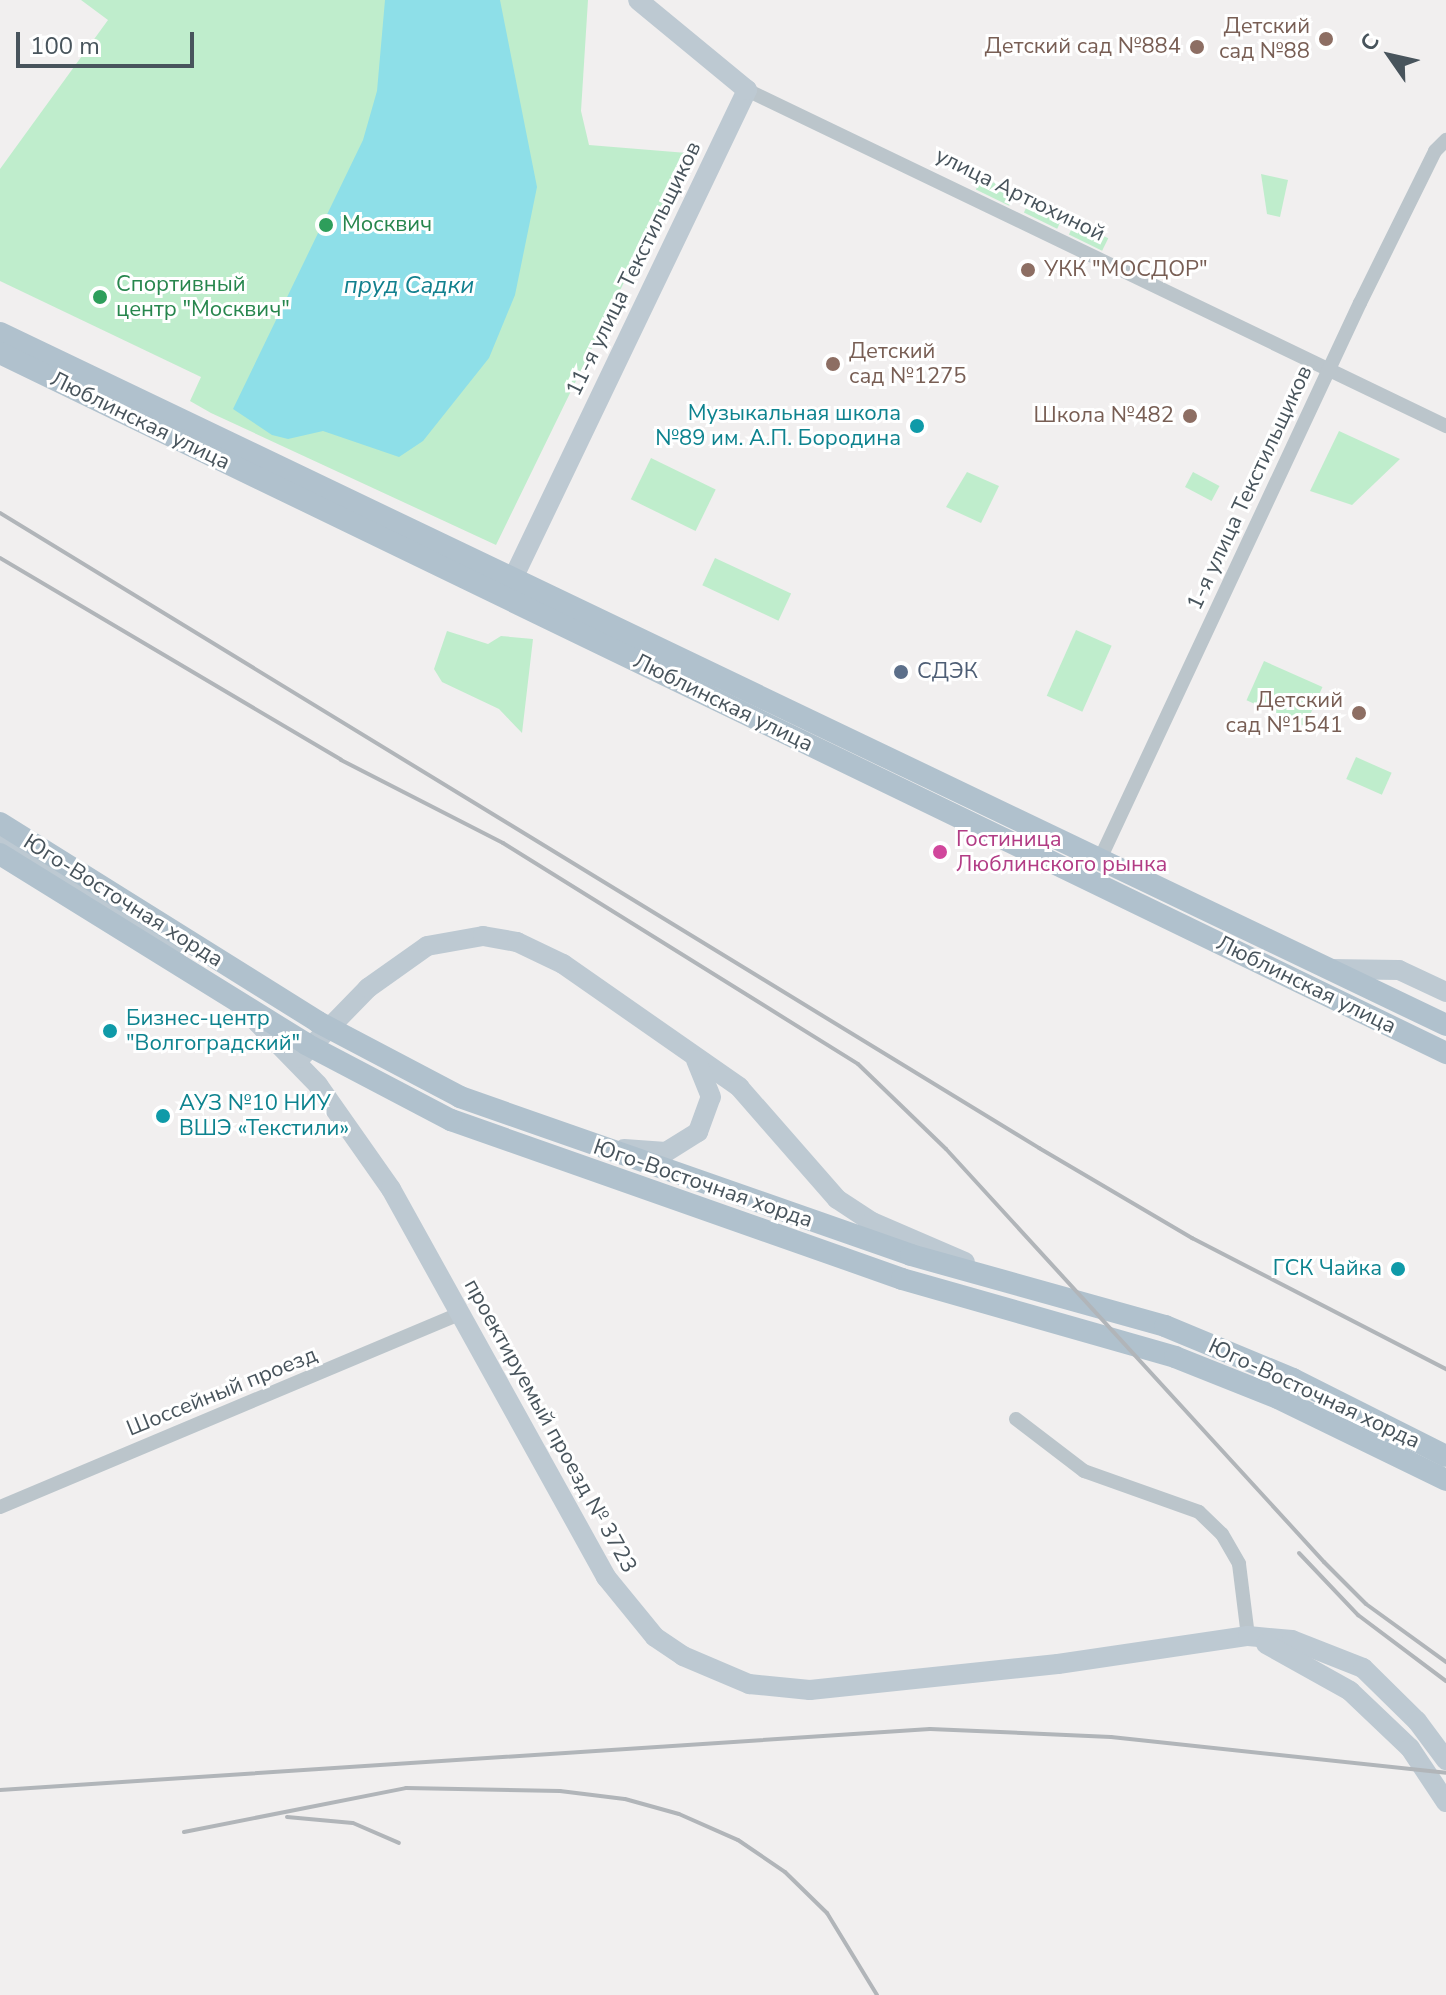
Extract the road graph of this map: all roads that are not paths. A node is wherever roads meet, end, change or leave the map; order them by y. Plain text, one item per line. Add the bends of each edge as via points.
1 (638, 0) edge
2 (747, 90) junction
3 (1446, 140) edge
4 (0, 333) edge
5 (0, 353) edge
6 (1330, 371) junction
7 (1446, 426) edge
8 (508, 587) junction
9 (0, 823) edge
10 (0, 839) edge
11 (0, 854) edge
12 (1100, 859) junction
13 (1330, 969) junction
14 (1446, 992) edge
15 (1445, 1021) edge
16 (674, 1042) junction
17 (1439, 1049) edge
18 (297, 1060) junction
19 (555, 1133) junction
20 (1014, 1281) junction
21 (459, 1314) junction
22 (1016, 1419) dead end
23 (1446, 1456) edge
24 (1446, 1480) edge
25 (0, 1507) edge
26 (1248, 1636) junction
27 (1446, 1760) edge
28 (1446, 1802) edge

1 - 2 main road
2 - 6 street, улица Артюхиной
2 - 8 main road, 11-я улица Текстильщиков
3 - 6 street, 1-я улица Текстильщиков via 1435,151
4 - 8 main road, Люблинская улица
5 - 8 main road, Люблинская улица
6 - 7 street, улица Артюхиной
6 - 12 street, 1-я улица Текстильщиков
8 - 12 main road, Люблинская улица
8 - 17 main road, Люблинская улица
9 - 19 main road, Юго-Восточная хорда, bridge via 318,1022 460,1097
10 - 18 main road, проектируемый проезд № 3723 via 187,961
11 - 24 main road, Юго-Восточная хорда, bridge via 306,1044 451,1120 902,1279 1175,1357 1278,1398
12 - 13 main road, Люблинская улица
13 - 14 main road via 1399,970
13 - 15 main road, Люблинская улица
15 - 17 main road
16 - 18 main road via 539,950 483,936 427,946 398,963
16 - 19 main road via 697,1061 710,1087 708,1116 692,1139 666,1152 645,1152
16 - 20 main road via 739,1087 837,1199 913,1241
18 - 21 main road, проектируемый проезд № 3723 via 391,1189
19 - 20 main road, Юго-Восточная хорда via 911,1255
20 - 23 main road, Юго-Восточная хорда via 1179,1332 1293,1379
21 - 25 street, Шоссейный проезд
21 - 26 main road, проектируемый проезд № 3723 via 606,1577 655,1637 717,1672 749,1684 810,1690 1058,1664
22 - 26 street via 1084,1471 1199,1512 1222,1534 1239,1564
26 - 27 main road, проектируемый проезд № 3723 via 1292,1640 1363,1668 1409,1711
26 - 28 main road via 1350,1691 1410,1748

